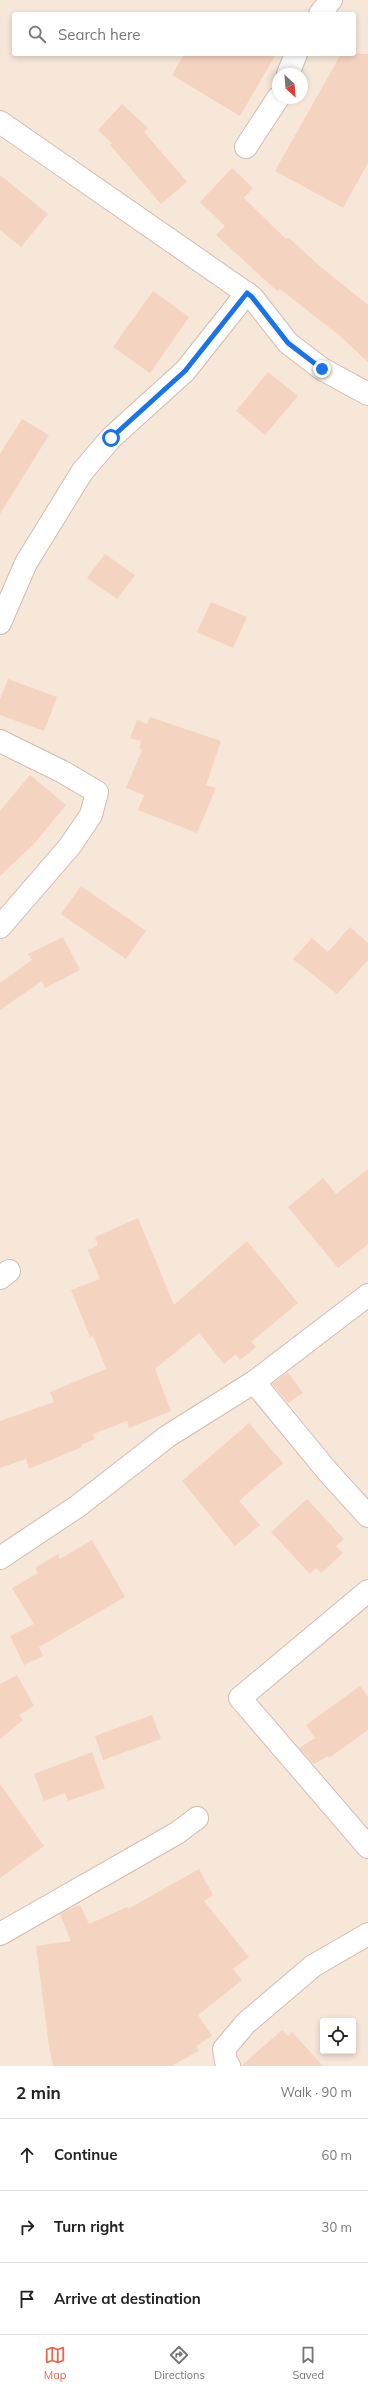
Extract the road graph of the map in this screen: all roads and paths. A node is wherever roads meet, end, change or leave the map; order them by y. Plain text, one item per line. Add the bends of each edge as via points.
1 (331, 0) edge
2 (322, 12) edge
3 (295, 56) edge
4 (290, 68) edge
5 (274, 104) edge
6 (0, 122) edge
7 (246, 147) dead end
8 (247, 293) junction
9 (368, 394) edge
10 (0, 623) edge
11 (0, 741) edge
12 (0, 927) edge
13 (368, 1295) edge
14 (254, 1382) junction
15 (368, 1516) edge
16 (0, 1558) edge
17 (368, 1591) edge
18 (197, 1818) dead end
19 (368, 1847) edge
20 (0, 1934) edge
21 (368, 1934) edge
22 (229, 2066) edge

1 - 2 street
3 - 4 street
5 - 7 street
6 - 8 street
8 - 9 street via 288,343 322,369
8 - 10 street via 185,371 111,438 82,472 26,563
11 - 12 street via 97,792 91,815 70,846
13 - 14 street
14 - 15 street
14 - 16 street via 168,1436 78,1506
17 - 19 street via 240,1698
18 - 20 street via 177,1833
21 - 22 street via 313,1966 246,2023 224,2049

